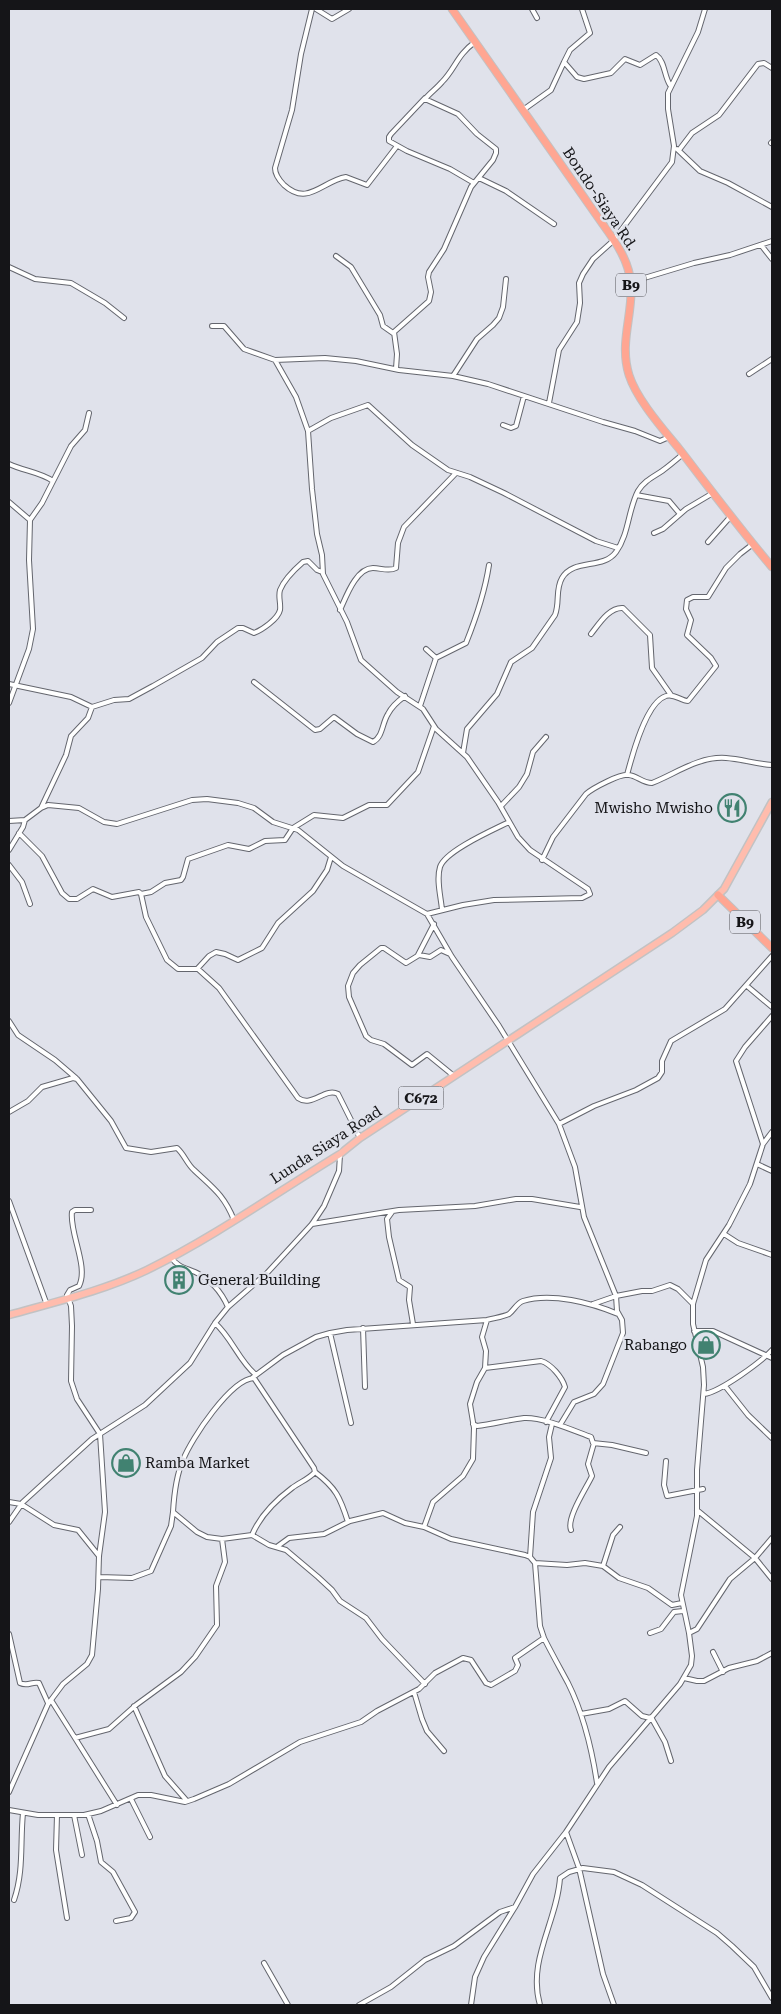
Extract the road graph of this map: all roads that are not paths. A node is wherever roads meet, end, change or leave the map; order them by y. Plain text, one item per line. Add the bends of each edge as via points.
1 (312, 9) edge
2 (316, 9) edge
3 (349, 9) edge
4 (452, 9) edge
5 (532, 9) edge
6 (582, 9) edge
7 (705, 9) edge
8 (537, 18) dead end
9 (475, 42) junction
10 (564, 62) junction
11 (772, 68) edge
12 (670, 85) junction
13 (425, 98) junction
14 (523, 110) junction
15 (397, 146) junction
16 (674, 146) junction
17 (679, 150) junction
18 (479, 178) junction
19 (474, 183) junction
20 (772, 207) edge
21 (554, 224) dead end
22 (613, 241) junction
23 (772, 241) edge
24 (761, 245) junction
25 (336, 256) dead end
26 (772, 259) edge
27 (9, 267) edge
28 (506, 279) dead end
29 (630, 282) junction
30 (124, 318) dead end
31 (212, 326) dead end
32 (394, 333) junction
33 (772, 359) edge
34 (274, 360) junction
35 (396, 369) junction
36 (749, 374) dead end
37 (453, 376) junction
38 (524, 396) junction
39 (549, 403) junction
40 (89, 413) dead end
41 (503, 425) dead end
42 (308, 431) junction
43 (669, 436) junction
44 (683, 454) junction
45 (9, 464) edge
46 (456, 473) junction
47 (54, 481) junction
48 (712, 493) junction
49 (636, 495) junction
50 (9, 502) edge
51 (680, 514) junction
52 (731, 516) junction
53 (30, 520) junction
54 (654, 533) dead end
55 (708, 542) dead end
56 (753, 544) junction
57 (618, 548) junction
58 (489, 565) dead end
59 (772, 566) edge
60 (322, 572) junction
61 (340, 610) junction
62 (591, 634) dead end
63 (426, 649) dead end
64 (436, 658) junction
65 (254, 682) dead end
66 (9, 684) edge
67 (15, 685) junction
68 (671, 695) junction
69 (405, 696) junction
70 (9, 703) edge
71 (420, 706) junction
72 (92, 707) junction
73 (434, 726) junction
74 (546, 737) dead end
75 (463, 753) junction
76 (772, 765) edge
77 (627, 775) junction
78 (772, 802) edge
79 (501, 806) junction
80 (41, 808) junction
81 (25, 820) junction
82 (9, 821) edge
83 (17, 822) junction
84 (509, 822) junction
85 (23, 827) junction
86 (293, 828) junction
87 (20, 833) junction
88 (9, 850) edge
89 (331, 856) junction
90 (542, 860) junction
91 (9, 864) edge
92 (142, 894) junction
93 (718, 895) junction
94 (30, 904) dead end
95 (442, 910) junction
96 (427, 914) junction
97 (434, 924) junction
98 (772, 948) edge
99 (451, 954) junction
100 (418, 956) junction
101 (772, 956) edge
102 (197, 968) junction
103 (747, 986) junction
104 (772, 1007) edge
105 (772, 1016) edge
106 (9, 1021) edge
107 (509, 1040) junction
108 (454, 1076) junction
109 (76, 1078) junction
110 (9, 1112) edge
111 (559, 1124) junction
112 (772, 1132) edge
113 (360, 1138) junction
114 (763, 1144) junction
115 (340, 1154) junction
116 (756, 1164) junction
117 (772, 1172) edge
118 (9, 1201) edge
119 (580, 1207) junction
120 (91, 1210) dead end
121 (400, 1210) junction
122 (234, 1220) junction
123 (312, 1224) junction
124 (724, 1234) junction
125 (772, 1255) edge
126 (171, 1257) junction
127 (616, 1296) junction
128 (69, 1300) junction
129 (693, 1304) junction
130 (47, 1305) junction
131 (592, 1305) junction
132 (228, 1307) junction
133 (618, 1314) junction
134 (9, 1315) edge
135 (487, 1320) junction
136 (215, 1323) junction
137 (412, 1324) junction
138 (363, 1328) junction
139 (694, 1330) junction
140 (330, 1333) junction
141 (772, 1350) edge
142 (766, 1356) junction
143 (772, 1358) edge
144 (485, 1368) junction
145 (256, 1375) junction
146 (252, 1378) junction
147 (725, 1386) junction
148 (365, 1387) dead end
149 (704, 1394) junction
150 (546, 1422) junction
151 (351, 1423) dead end
152 (473, 1424) junction
153 (552, 1424) junction
154 (560, 1425) junction
155 (100, 1434) junction
156 (772, 1438) edge
157 (594, 1443) junction
158 (646, 1453) dead end
159 (666, 1461) dead end
160 (315, 1472) junction
161 (703, 1489) dead end
162 (697, 1490) junction
163 (9, 1502) edge
164 (21, 1504) junction
165 (697, 1510) junction
166 (174, 1512) junction
167 (9, 1522) edge
168 (348, 1522) junction
169 (424, 1527) junction
170 (620, 1528) dead end
171 (571, 1530) dead end
172 (252, 1535) junction
173 (772, 1538) edge
174 (222, 1539) junction
175 (277, 1547) junction
176 (99, 1556) junction
177 (530, 1557) junction
178 (754, 1558) junction
179 (535, 1563) junction
180 (603, 1566) junction
181 (99, 1577) junction
182 (772, 1579) edge
183 (682, 1603) junction
184 (683, 1611) junction
185 (650, 1633) dead end
186 (689, 1633) junction
187 (9, 1634) edge
188 (544, 1638) junction
189 (713, 1652) dead end
190 (772, 1653) edge
191 (723, 1672) junction
192 (684, 1678) junction
193 (425, 1684) junction
194 (414, 1692) junction
195 (49, 1702) junction
196 (134, 1706) junction
197 (581, 1714) junction
198 (651, 1718) junction
199 (75, 1738) junction
200 (444, 1751) dead end
201 (671, 1761) dead end
202 (598, 1783) junction
203 (9, 1792) edge
204 (130, 1799) junction
205 (186, 1802) junction
206 (116, 1805) junction
207 (9, 1810) edge
208 (23, 1813) junction
209 (88, 1814) junction
210 (57, 1815) junction
211 (74, 1815) junction
212 (566, 1832) junction
213 (150, 1837) dead end
214 (82, 1855) dead end
215 (579, 1868) junction
216 (14, 1900) dead end
217 (515, 1907) junction
218 (67, 1918) dead end
219 (116, 1922) dead end
220 (264, 1963) dead end
221 (772, 1998) edge
222 (288, 2005) edge
223 (359, 2005) edge
224 (471, 2005) edge
225 (540, 2005) edge
226 (614, 2005) edge

1 - 15 street via 290,118 275,168 276,176 300,194 313,192 346,177 367,185
2 - 3 street via 332,19
4 - 9 highway, Bondo-Siaya Rd. / B9
5 - 8 street
6 - 10 street via 590,33 570,50
7 - 12 street via 698,32
9 - 13 street via 455,62 443,82
9 - 14 highway, Bondo-Siaya Rd. / B9
10 - 12 street via 584,79 609,74 624,58 640,65 656,55
10 - 14 street via 551,90
11 - 17 street via 764,63 758,64 719,115 692,133
12 - 16 street via 667,103
13 - 15 street via 389,137
13 - 18 street via 460,116 496,150 493,160
14 - 22 highway, Bondo-Siaya Rd. / B9
15 - 19 street
16 - 17 street
16 - 22 street via 671,165
17 - 20 street via 700,171
18 - 19 street
18 - 21 street via 506,191
19 - 32 street via 444,249 428,275 431,292 428,301
22 - 29 highway, Bondo-Siaya Rd. / B9 via 624,257
22 - 39 street via 592,259 580,280 577,322 559,350
23 - 24 street
24 - 26 street
24 - 29 street
25 - 32 street via 351,267 379,313 382,326
27 - 30 street via 36,279 71,283
28 - 37 street via 499,318 477,339
29 - 43 highway, Bondo-Siaya Rd. / B9 via 624,341 626,366 634,388
31 - 34 street via 224,326 244,349
32 - 35 street
33 - 36 street via 769,364
34 - 35 street via 325,358
34 - 42 street via 293,391
35 - 37 street
37 - 38 street
38 - 39 street
38 - 41 street via 516,426
39 - 43 street via 660,441
40 - 47 street via 86,430 71,446
42 - 46 street via 331,418 368,405 412,445
42 - 60 street
43 - 44 highway, Bondo-Siaya Rd. / B9
44 - 48 highway, Bondo-Siaya Rd. / B9
44 - 49 street via 644,483
45 - 47 street
46 - 57 street via 504,493 596,541
46 - 61 street via 404,527 398,543 396,568 365,570 357,578
47 - 53 street
48 - 51 street
48 - 52 highway, Bondo-Siaya Rd. / B9
49 - 51 street via 670,501
49 - 57 street
50 - 53 street
51 - 54 street
52 - 55 street
52 - 56 highway, Bondo-Siaya Rd. / B9
53 - 67 street via 33,629
56 - 59 highway, Bondo-Siaya Rd. / B9
56 - 68 street via 726,568 708,597 693,596 688,600 686,609 691,620 687,635 716,666 688,701
57 - 75 street via 610,558 567,571 558,587 555,615 532,648 511,662 497,694 467,729
58 - 64 street via 466,643
60 - 61 street
60 - 72 street via 308,562 301,563 282,586 278,615 256,633 238,628 217,642 202,658 129,699
61 - 69 street via 361,660
62 - 68 street via 612,611 623,608 650,635 652,668
63 - 64 street
64 - 71 street
65 - 69 street via 315,730 334,717 373,742 379,737 391,709
66 - 67 street
67 - 70 street
67 - 72 street via 71,696
68 - 77 street via 658,701 649,715
69 - 71 street
71 - 73 street
72 - 80 street via 88,718 71,736 66,755
73 - 75 street
73 - 86 street via 418,772 390,804 367,806 343,818 317,815
74 - 79 street via 533,752 519,787
75 - 79 street
76 - 77 street via 724,758 687,766 652,783
77 - 90 street via 586,794 553,837
78 - 93 main road, Lunda Siaya Road / C672 via 739,865
79 - 84 street
80 - 81 street
80 - 86 street via 52,805 75,807 104,822 117,824 182,802 208,799 244,804 273,822
81 - 83 street
81 - 85 street
82 - 83 street
83 - 85 street via 21,822
84 - 90 street via 524,845
84 - 95 street via 458,848 443,861 439,874
85 - 87 street
86 - 89 street
86 - 92 street via 283,840 265,841 249,849 228,845 188,859 182,879
87 - 88 street
87 - 92 street via 42,856 62,893 69,899 77,899 93,889 112,897 137,891
89 - 96 street
89 - 102 street via 315,890 278,923 262,948 238,960 216,952
90 - 95 street via 588,889 590,896 494,900
91 - 94 street via 22,882
92 - 102 street via 146,917 167,960 178,969
93 - 98 highway, B9
93 - 107 main road, Lunda Siaya Road / C672 via 676,931
95 - 96 street
96 - 97 street
97 - 99 street
97 - 100 street
99 - 100 street via 441,950 430,957
99 - 107 street
100 - 108 street via 406,963 381,948 353,973 348,986 349,997 368,1038 384,1044 412,1065 427,1054
101 - 103 street
102 - 113 street via 223,993 294,1094 309,1101 336,1093
103 - 104 street
103 - 111 street via 721,1012 671,1041 658,1078
105 - 114 street via 736,1061
106 - 109 street via 18,1034
107 - 108 main road, Lunda Siaya Road / C672
107 - 111 street
108 - 113 main road, Lunda Siaya Road / C672
109 - 110 street via 40,1085 28,1101
109 - 122 street via 111,1121 126,1148 151,1152 179,1149 192,1168 216,1188
111 - 119 street via 576,1172
112 - 114 street
113 - 115 main road, Lunda Siaya Road / C672
114 - 116 street
115 - 122 main road, Lunda Siaya Road / C672
115 - 123 street via 339,1171 324,1206
116 - 117 street
116 - 124 street via 750,1184
118 - 130 street
119 - 121 street via 516,1199 475,1206
119 - 127 street
120 - 128 street via 72,1212 80,1254 81,1281 79,1286 68,1291
121 - 123 street
121 - 137 street via 389,1215 387,1225 399,1280 410,1287 408,1300
122 - 126 main road, Lunda Siaya Road / C672
123 - 132 street via 268,1273
124 - 125 street via 738,1243
124 - 129 street via 706,1260
126 - 128 main road, Lunda Siaya Road / C672 via 126,1279
126 - 132 street via 177,1264 211,1283
127 - 129 street via 672,1285
127 - 131 street
127 - 133 street
128 - 130 main road, Lunda Siaya Road / C672
128 - 155 street via 73,1337 71,1381 77,1399
129 - 139 street
130 - 134 main road, Lunda Siaya Road / C672
131 - 133 street
131 - 135 street via 559,1299 525,1301 508,1314
132 - 136 street
133 - 154 street via 624,1333 603,1384 594,1394 574,1402
135 - 137 street
135 - 144 street via 482,1338 486,1351
136 - 145 street
136 - 155 street via 183,1371 139,1410
137 - 138 street
138 - 140 street
138 - 148 street
139 - 142 street via 713,1331
139 - 149 street via 703,1367
140 - 145 street via 300,1345
140 - 151 street
141 - 142 street
142 - 143 street
142 - 147 street
144 - 150 street via 546,1363 565,1387
144 - 152 street via 470,1404
145 - 146 street
146 - 160 street
146 - 166 street via 240,1382 219,1404 187,1450 177,1478
147 - 149 street
147 - 156 street
149 - 162 street
150 - 152 street via 524,1418 481,1426
150 - 153 street
152 - 169 street via 475,1444 471,1464 459,1481 433,1502
153 - 154 street
153 - 177 street via 550,1463 533,1512
154 - 157 street via 591,1437
155 - 164 street
155 - 176 street via 105,1518
157 - 158 street
157 - 171 street via 588,1464 592,1476 576,1507
159 - 162 street via 664,1485 667,1496
160 - 168 street via 338,1494
160 - 172 street via 270,1508
161 - 162 street
162 - 165 street
163 - 164 street
164 - 167 street
164 - 176 street via 54,1525 78,1530
165 - 178 street
165 - 183 street
166 - 174 street via 200,1534
166 - 181 street via 151,1571 132,1578
168 - 169 street via 383,1513
168 - 175 street via 318,1536 289,1538
169 - 177 street via 451,1539
170 - 180 street via 613,1535
172 - 174 street
172 - 175 street
173 - 178 street
174 - 196 street via 225,1562 216,1586 216,1628 184,1669
175 - 193 street via 289,1552 324,1582 340,1601 364,1616
176 - 181 street
177 - 179 street
178 - 182 street
178 - 186 street via 730,1579 697,1629
179 - 180 street
179 - 188 street via 540,1626
180 - 183 street via 619,1578 648,1588 672,1605
181 - 195 street via 90,1660 63,1684
183 - 184 street
184 - 185 street via 674,1612 661,1629
184 - 186 street
186 - 192 street via 692,1656
187 - 195 street via 20,1683 39,1683
188 - 193 street via 515,1658 518,1665 515,1671 490,1685 483,1680 473,1662 466,1658 437,1671
188 - 197 street
189 - 191 street
190 - 191 street
191 - 192 street via 702,1681
192 - 198 street
193 - 194 street
194 - 200 street via 427,1731
194 - 205 street via 362,1722 300,1742 225,1786
195 - 199 street
195 - 203 street
196 - 199 street via 107,1730
196 - 205 street via 165,1776
197 - 198 street via 609,1709 625,1700 642,1716
197 - 202 street
198 - 201 street via 665,1742
198 - 202 street
199 - 206 street
202 - 212 street
204 - 205 street via 144,1794
204 - 206 street
204 - 213 street
206 - 209 street
207 - 208 street
208 - 210 street
208 - 216 street via 21,1872
209 - 211 street
209 - 219 street via 101,1862 113,1872 135,1912 131,1918
210 - 211 street
210 - 218 street via 56,1850
211 - 214 street
212 - 215 street
212 - 217 street via 533,1874
215 - 221 street via 628,1877 717,1933 754,1967
215 - 225 street via 560,1878 558,1898 538,1964 536,1982
215 - 226 street via 603,1974
217 - 223 street via 500,1912 454,1946 425,1960 391,1987
217 - 224 street via 478,1969
220 - 222 street

